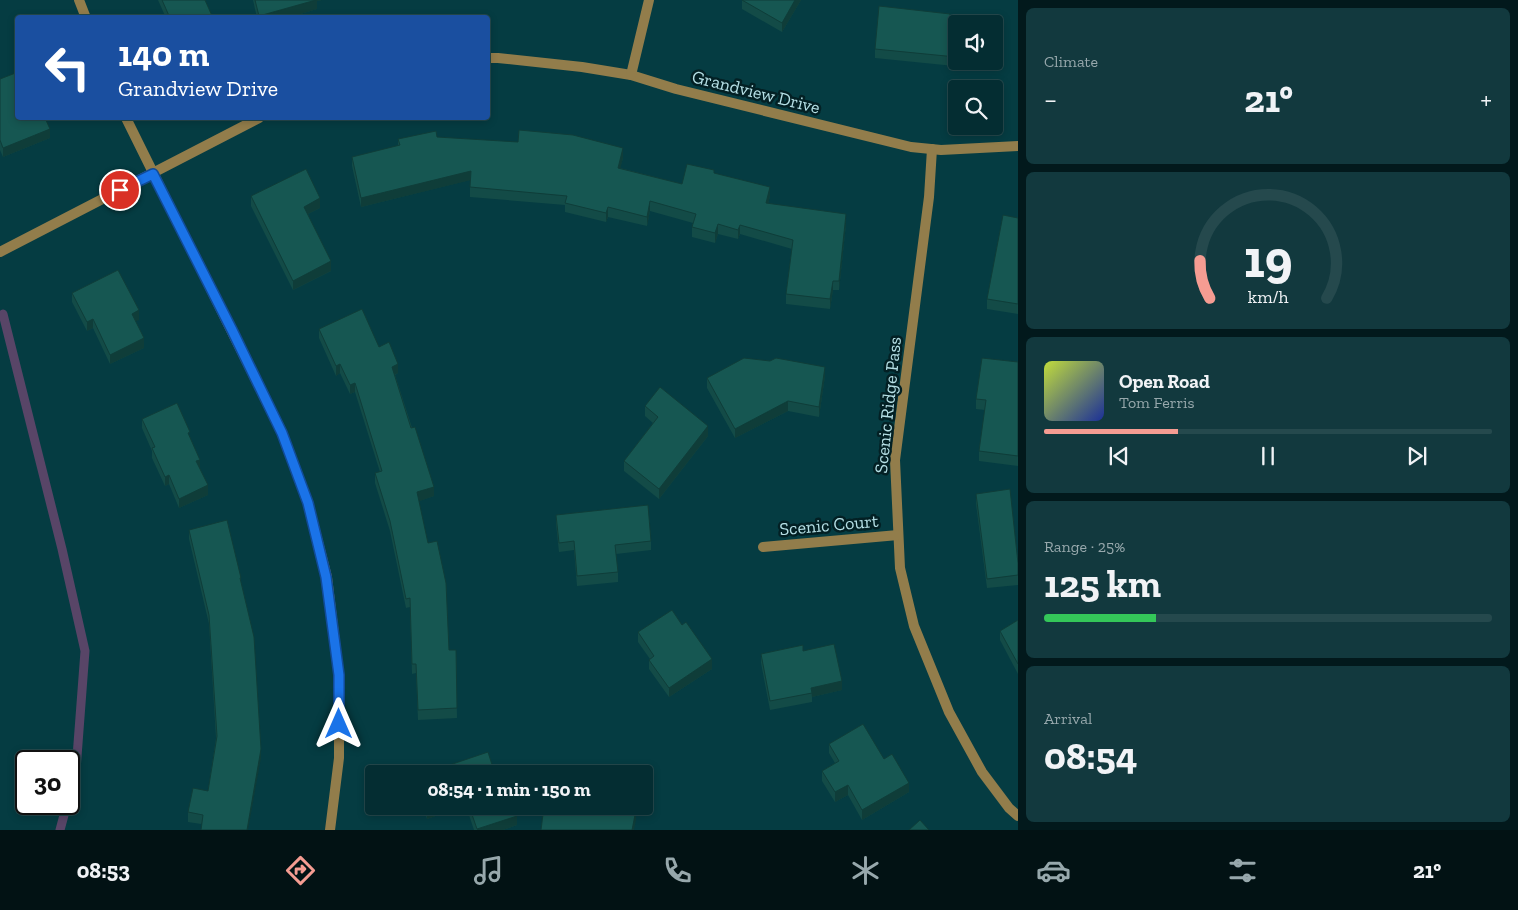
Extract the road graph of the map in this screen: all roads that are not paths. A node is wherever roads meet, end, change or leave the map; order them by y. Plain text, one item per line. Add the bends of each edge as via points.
1 (78, 0) edge
2 (649, 0) edge
3 (85, 15) edge
4 (490, 58) edge
5 (631, 75) junction
6 (127, 120) edge
7 (255, 120) edge
8 (1018, 146) edge
9 (932, 149) junction
10 (153, 174) junction
11 (0, 252) edge
12 (898, 536) junction
13 (763, 547) dead end
14 (1018, 816) edge
15 (330, 830) edge

1 - 3 street
2 - 5 street
4 - 5 street, Grandview Drive
5 - 9 street, Grandview Drive via 676,90
6 - 10 street
7 - 10 street
8 - 9 street, Grandview Drive
9 - 12 street, Scenic Ridge Pass via 929,197 895,460
10 - 11 street
10 - 15 street via 282,433 308,503 326,577 339,675 338,758
12 - 13 street, Scenic Court
12 - 14 street, Scenic Ridge Pass via 900,568 914,626 931,671 982,772

